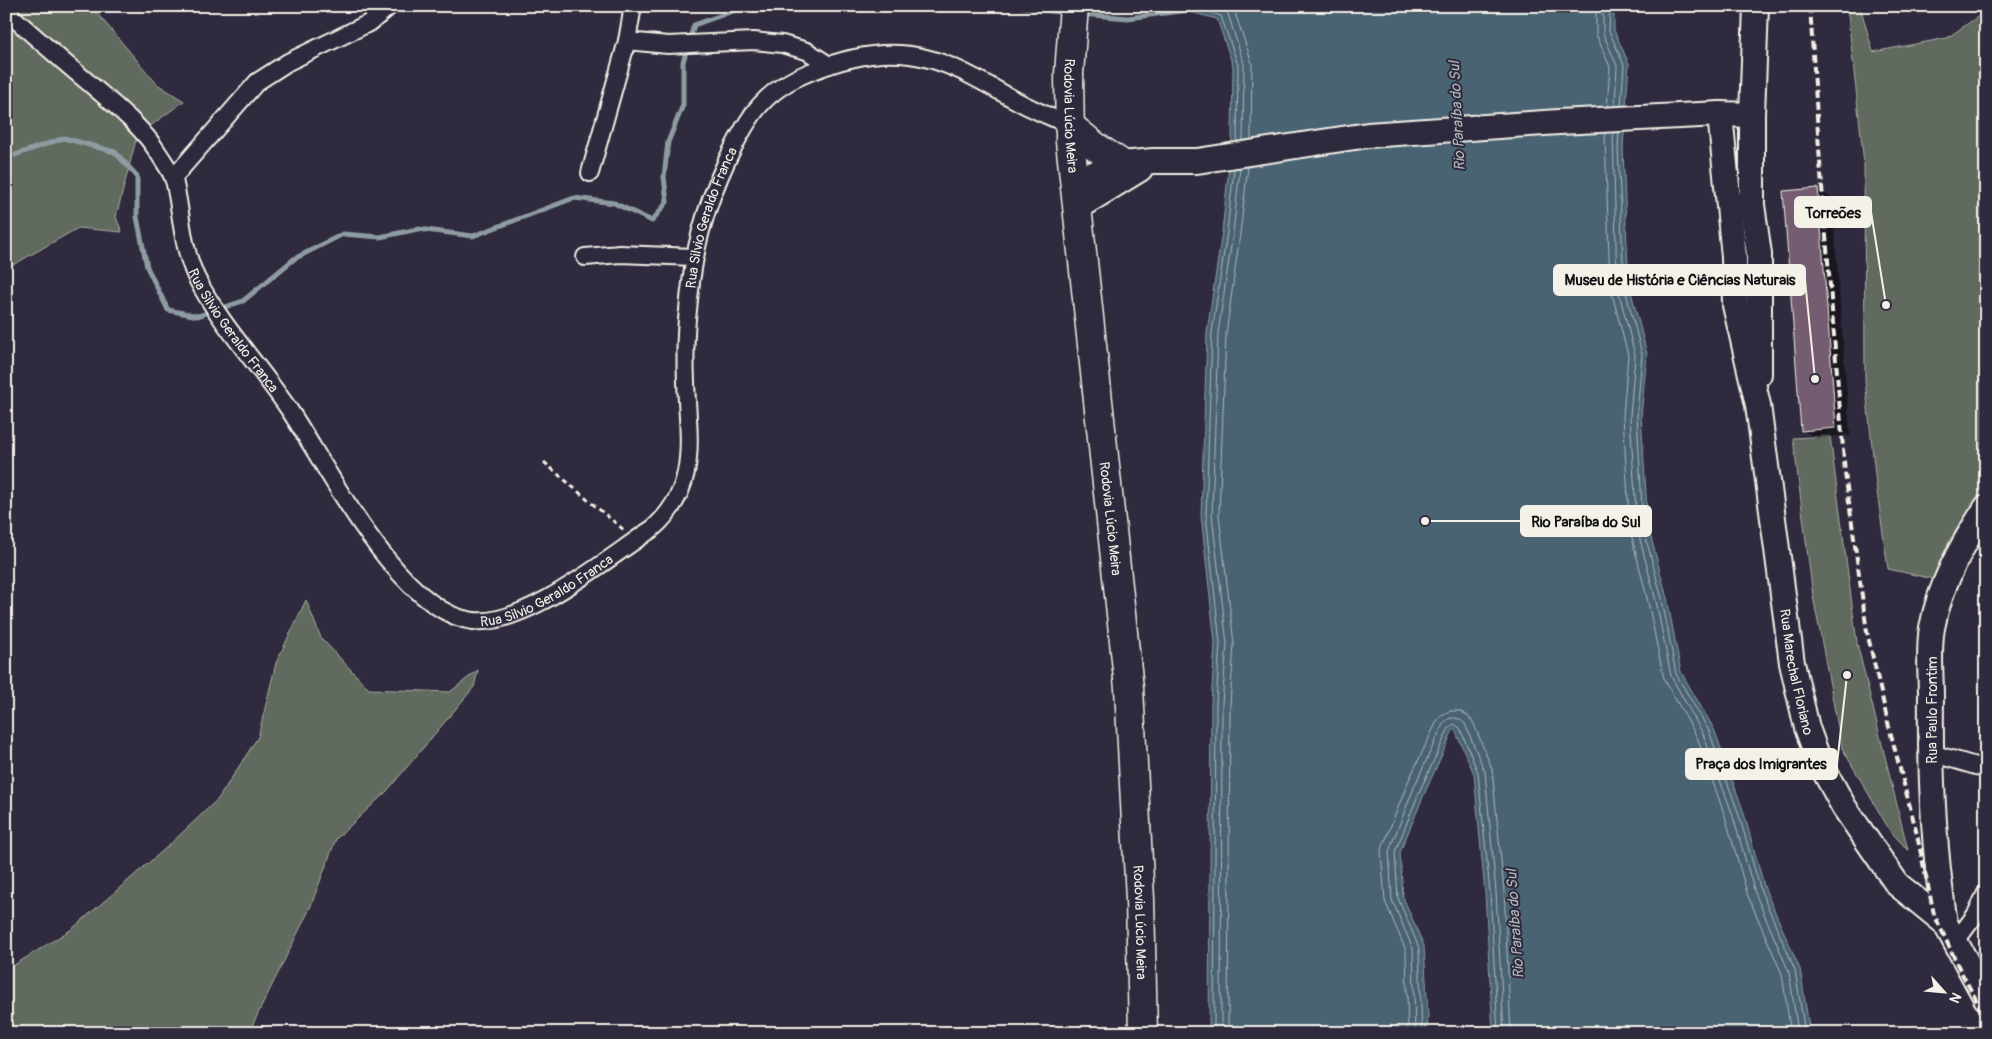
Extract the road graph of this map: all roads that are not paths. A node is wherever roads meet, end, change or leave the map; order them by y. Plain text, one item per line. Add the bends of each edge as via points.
1 (390, 6) edge
2 (633, 6) edge
3 (1756, 6) edge
4 (6, 11) edge
5 (1073, 17) edge
6 (627, 41) junction
7 (829, 65) junction
8 (1720, 114) junction
9 (1752, 114) junction
10 (1069, 125) junction
11 (1153, 161) junction
12 (1122, 164) junction
13 (590, 173) dead end
14 (173, 178) junction
15 (1075, 180) junction
16 (1741, 206) junction
17 (1078, 207) junction
18 (1758, 254) junction
19 (585, 257) dead end
20 (694, 257) junction
21 (1734, 257) junction
22 (1758, 405) junction
23 (1986, 508) edge
24 (1931, 753) junction
25 (1986, 770) edge
26 (1986, 893) edge
27 (1950, 932) junction
28 (1986, 998) edge
29 (1143, 1033) edge

1 - 14 street via 371,22 288,62 257,82
2 - 6 street
3 - 9 main road
4 - 14 street via 139,126
5 - 10 highway, Rodovia Lúcio Meira
6 - 7 street via 668,45 782,44 807,51
6 - 13 street
7 - 10 street, Rua Silvio Geraldo Franca via 879,53 911,55 950,66
7 - 20 street, Rua Silvio Geraldo Franca via 797,77 772,92 753,112 712,193
8 - 9 main road
8 - 11 main road via 1368,135 1197,160
8 - 16 main road via 1723,152
9 - 16 main road
10 - 12 highway
10 - 15 highway, Rodovia Lúcio Meira
11 - 12 main road
11 - 17 main road
12 - 15 main road
14 - 20 street, Rua Silvio Geraldo Franca via 189,259 227,326 288,408 372,540 426,598 448,613 472,621 515,616 545,600 666,517 677,499 684,482 690,436 686,381
15 - 17 highway, Rodovia Lúcio Meira
16 - 18 main road
16 - 21 main road
17 - 29 highway, Rodovia Lúcio Meira via 1129,688
18 - 21 main road
18 - 22 main road
19 - 20 street via 620,254
21 - 22 main road via 1735,305
22 - 27 main road, Rua Marechal Floriano via 1792,663 1818,761 1844,807 1897,884
23 - 24 main road, Rua Paulo Frontim via 1945,582 1932,629
24 - 25 street
24 - 27 main road, Rua Paulo Frontim via 1936,871
26 - 27 street via 1976,914
27 - 28 main road

